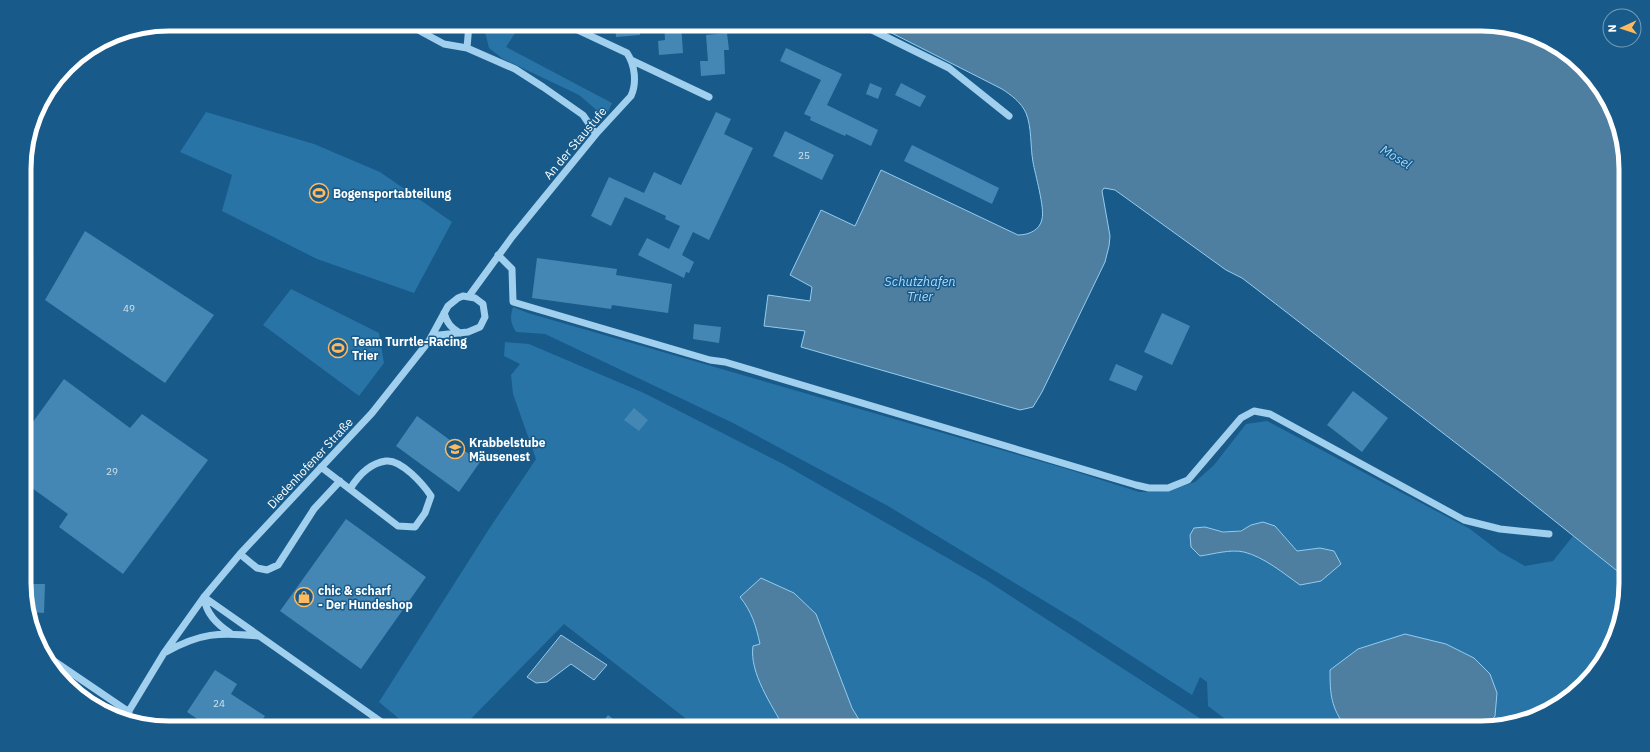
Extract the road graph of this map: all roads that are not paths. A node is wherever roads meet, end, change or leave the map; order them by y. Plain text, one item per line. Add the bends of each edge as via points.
1 (420, 31) edge
2 (468, 31) edge
3 (579, 31) edge
4 (874, 31) edge
5 (467, 48) junction
6 (632, 60) junction
7 (709, 97) dead end
8 (1009, 116) dead end
9 (596, 134) junction
10 (498, 255) junction
11 (469, 296) junction
12 (444, 313) junction
13 (460, 333) junction
14 (429, 341) junction
15 (321, 467) junction
16 (340, 481) junction
17 (350, 489) junction
18 (1549, 534) dead end
19 (240, 554) junction
20 (204, 597) junction
21 (230, 633) junction
22 (260, 637) junction
23 (164, 653) junction
24 (57, 663) edge
25 (129, 712) junction
26 (127, 715) edge
27 (380, 721) edge

1 - 5 street via 444,44
2 - 5 street
3 - 6 street via 627,53
4 - 8 street via 949,68
5 - 9 street via 515,69 543,87 583,115
6 - 7 street
6 - 9 street, An der Staustufe via 633,91
9 - 10 street, An der Staustufe
10 - 11 street, An der Staustufe
10 - 18 street via 512,269 513,302 710,360 725,362 1136,485 1168,488 1188,480 1240,418 1254,411 1270,414 1464,520 1500,529
11 - 12 street, Diedenhofener Straße via 458,298
11 - 13 street via 480,300 485,317 480,327
12 - 13 street via 446,321
12 - 14 street, Diedenhofener Straße
13 - 14 street via 440,335
14 - 15 street, Diedenhofener Straße via 372,413
15 - 16 street
15 - 19 street, Diedenhofener Straße
16 - 17 street
16 - 19 street via 314,509 278,565 267,570 257,568
17 - 17 street via 398,526 415,527 425,513 431,496 423,484 403,467 387,461 373,465 359,476
19 - 20 street, Diedenhofener Straße
20 - 21 street via 208,612
20 - 22 street
20 - 23 street, Diedenhofener Straße
21 - 22 street
21 - 23 street via 193,639
22 - 27 street
23 - 25 street, Diedenhofener Straße
24 - 25 street
25 - 26 street, Diedenhofener Straße

